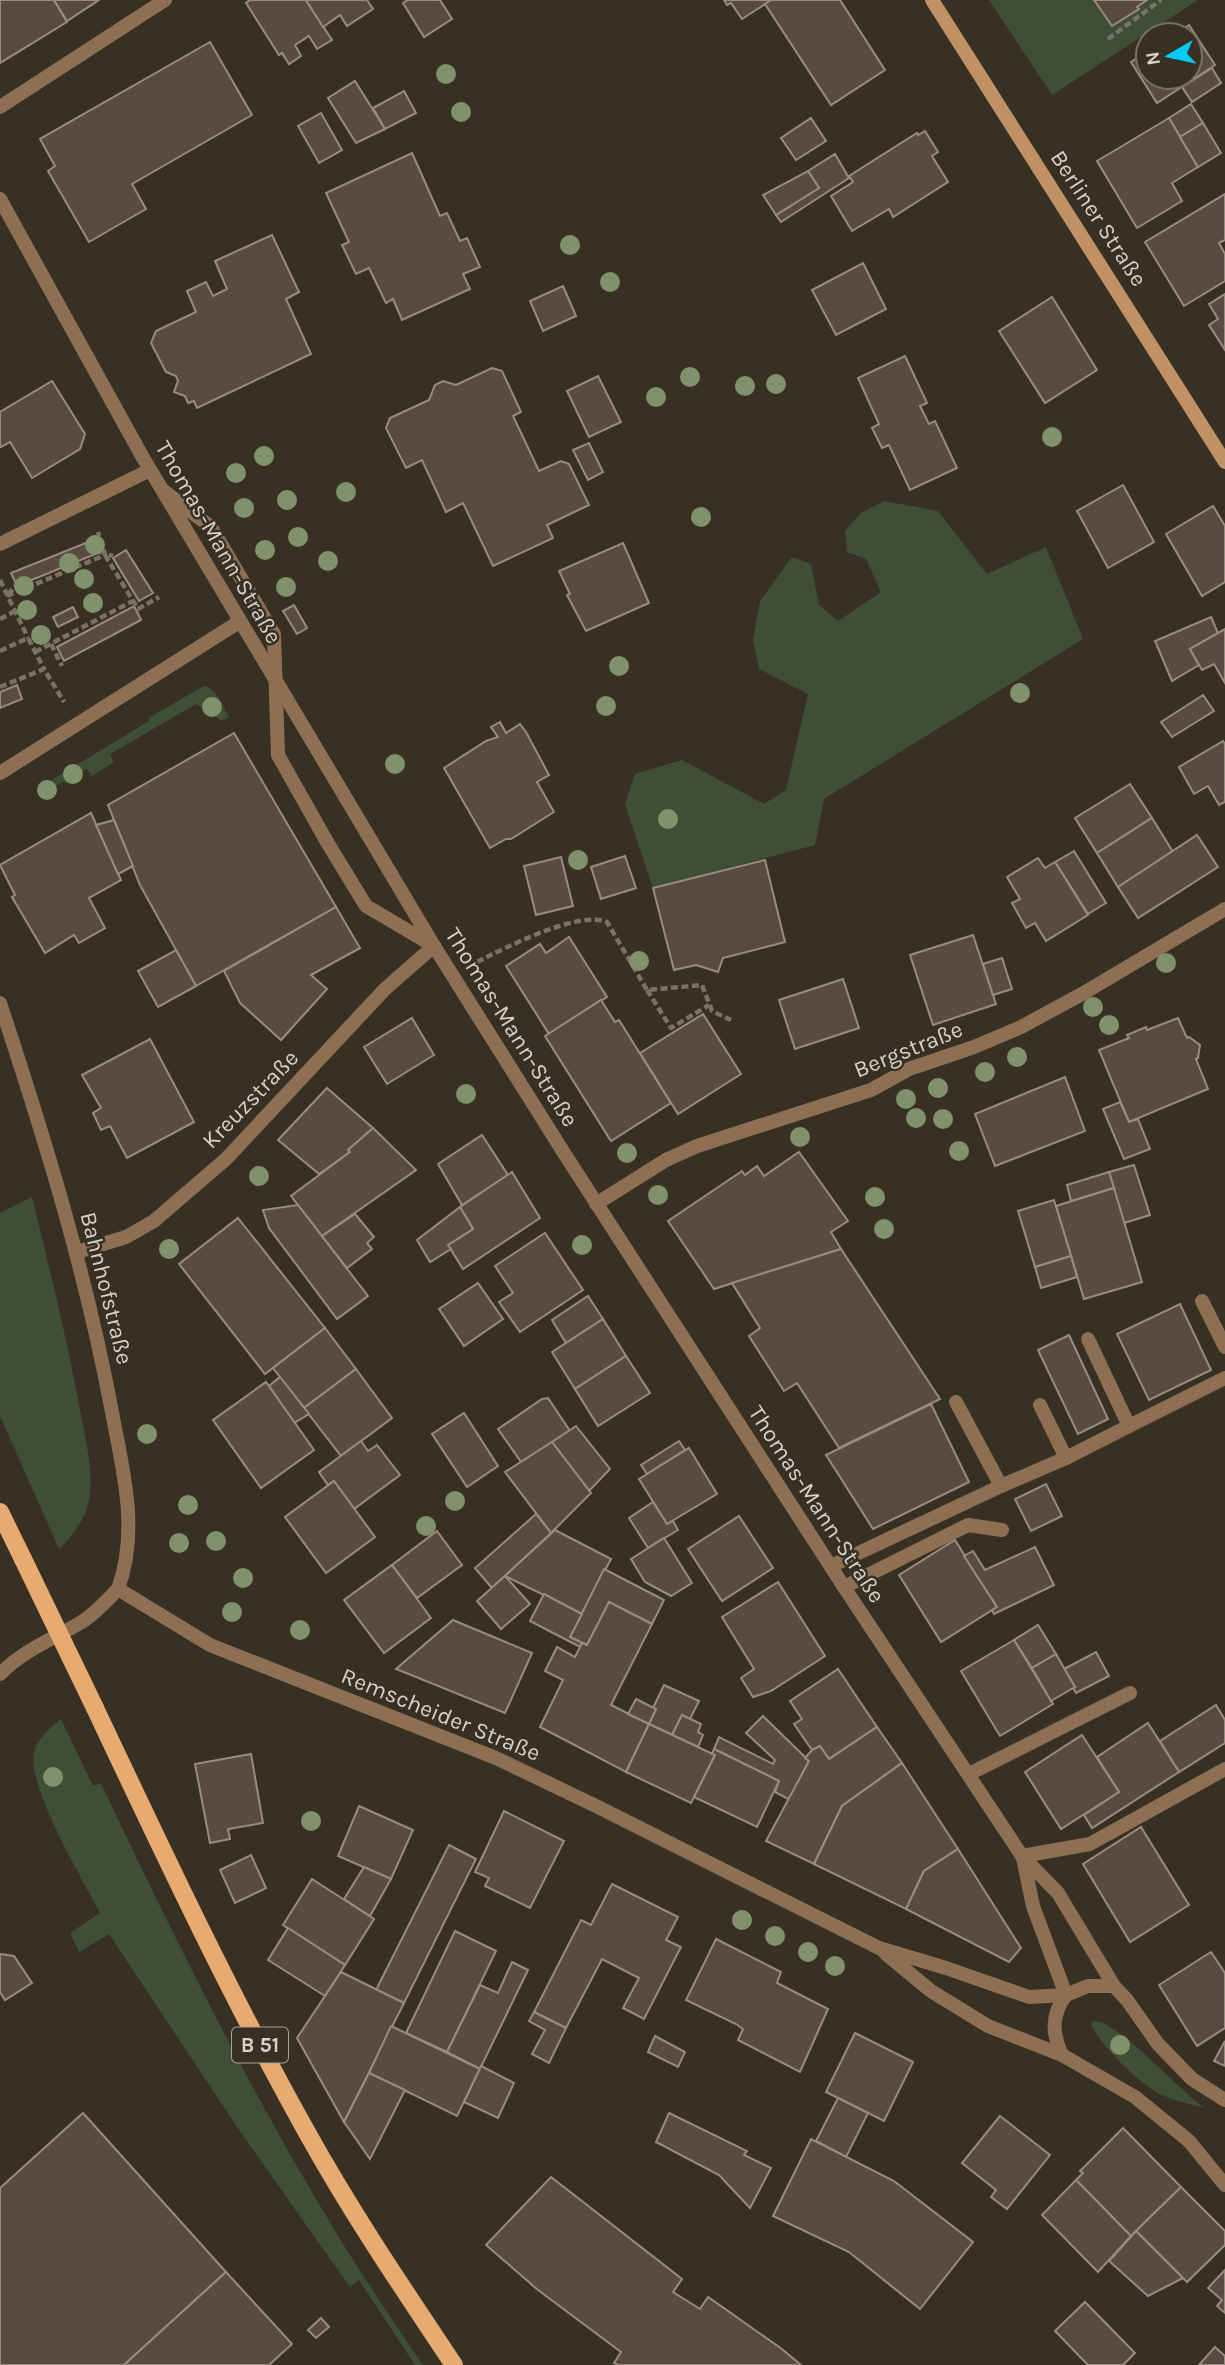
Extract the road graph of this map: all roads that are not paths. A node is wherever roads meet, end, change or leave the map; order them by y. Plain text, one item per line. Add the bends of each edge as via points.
1 (165, 0) edge
2 (932, 0) edge
3 (0, 107) edge
4 (0, 198) edge
5 (1225, 462) edge
6 (150, 470) junction
7 (162, 490) junction
8 (0, 544) edge
9 (239, 622) junction
10 (275, 682) junction
11 (0, 773) edge
12 (1225, 909) edge
13 (434, 946) junction
14 (0, 1003) edge
15 (596, 1203) junction
16 (78, 1252) junction
17 (1202, 1301) dead end
18 (1088, 1339) dead end
19 (1225, 1346) edge
20 (1225, 1378) edge
21 (957, 1402) dead end
22 (1040, 1405) dead end
23 (1129, 1426) junction
24 (1066, 1458) junction
25 (1001, 1486) junction
26 (0, 1513) edge
27 (1002, 1530) dead end
28 (831, 1566) junction
29 (844, 1587) junction
30 (118, 1589) junction
31 (0, 1674) edge
32 (1130, 1693) dead end
33 (1225, 1769) edge
34 (969, 1774) junction
35 (1022, 1856) junction
36 (879, 1948) junction
37 (1114, 1986) junction
38 (1066, 1995) junction
39 (1062, 2055) junction
40 (1225, 2100) edge
41 (1225, 2185) edge
42 (454, 2365) edge

1 - 3 street
2 - 5 main road, Berliner Straße
4 - 6 street, Thomas-Mann-Straße
6 - 7 street, Thomas-Mann-Straße
6 - 8 street
7 - 9 street, Thomas-Mann-Straße
7 - 10 street via 211,527 239,571 274,634
9 - 10 street, Thomas-Mann-Straße
9 - 11 street
10 - 13 street, Thomas-Mann-Straße
10 - 13 street via 278,755 359,895 366,906
12 - 15 street, Bergstraße via 1050,1012 974,1047 909,1069 871,1090 697,1146
13 - 15 street, Thomas-Mann-Straße
13 - 16 street, Kreuzstraße via 385,989 226,1159 154,1221 126,1237
14 - 16 street, Bahnhofstraße
15 - 28 street, Thomas-Mann-Straße
16 - 30 street, Bahnhofstraße via 127,1502 129,1549
17 - 19 street
18 - 23 street
20 - 23 street
21 - 25 street
22 - 24 street
23 - 24 street
24 - 25 street
25 - 28 street
26 - 42 main road, B 51, bridge via 197,1923 310,2138
27 - 29 street via 968,1525
28 - 29 street, Thomas-Mann-Straße
29 - 34 street, Thomas-Mann-Straße
30 - 31 street via 83,1621 25,1652
30 - 36 street, Remscheider Straße via 210,1645 496,1758
32 - 34 street
33 - 35 street via 1090,1844
34 - 35 street, Thomas-Mann-Straße
35 - 37 street, Thomas-Mann-Straße via 1058,1892
35 - 38 street, Thomas-Mann-Straße via 1033,1906
36 - 38 street, Remscheider Straße via 1029,1997
36 - 39 street, Remscheider Straße via 931,1991 988,2026
37 - 38 street via 1087,1986
37 - 40 street, Thomas-Mann-Straße via 1175,2064
38 - 39 street via 1058,2005 1053,2030
39 - 41 street, Remscheider Straße via 1135,2097 1189,2141

